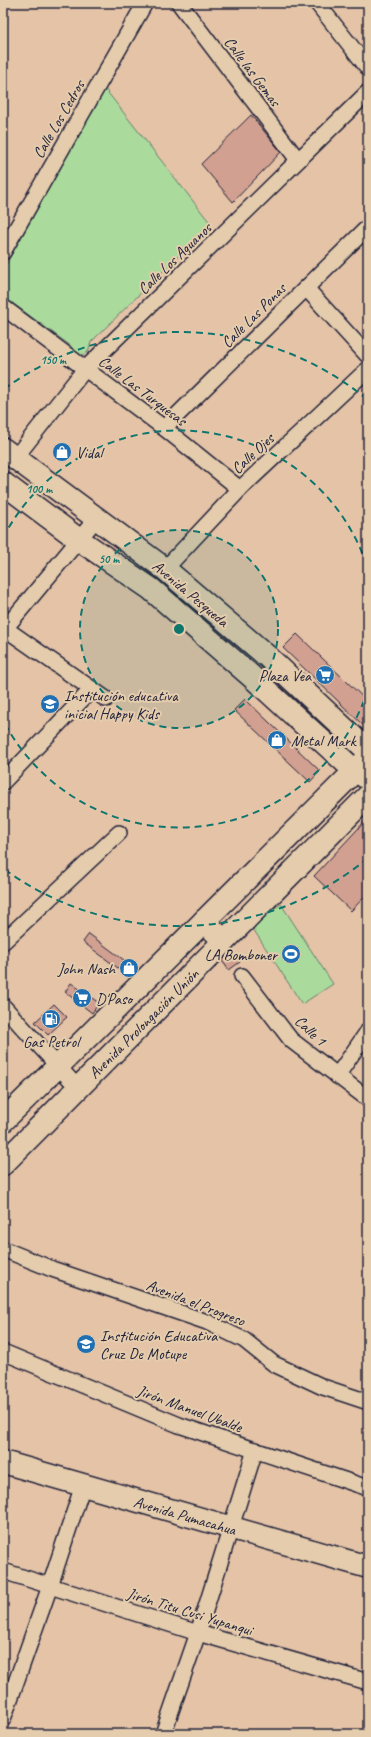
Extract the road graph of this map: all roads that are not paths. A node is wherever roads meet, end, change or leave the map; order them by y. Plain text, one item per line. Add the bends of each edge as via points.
1 (145, 3) edge
2 (179, 3) edge
3 (317, 3) edge
4 (368, 68) edge
5 (368, 92) edge
6 (298, 160) junction
7 (368, 227) edge
8 (3, 252) edge
9 (306, 288) junction
10 (3, 307) edge
11 (368, 356) edge
12 (368, 368) edge
13 (85, 369) junction
14 (164, 428) junction
15 (9, 454) edge
16 (3, 483) edge
17 (240, 489) junction
18 (96, 519) junction
19 (78, 539) junction
20 (165, 569) junction
21 (4, 629) edge
22 (268, 657) junction
23 (251, 676) junction
24 (92, 689) junction
25 (106, 700) dead end
26 (368, 750) edge
27 (364, 770) edge
28 (3, 782) edge
29 (368, 796) edge
30 (119, 833) dead end
31 (204, 921) junction
32 (3, 942) edge
33 (224, 942) junction
34 (242, 976) dead end
35 (3, 1006) edge
36 (368, 1031) edge
37 (58, 1067) junction
38 (337, 1076) junction
39 (78, 1088) junction
40 (368, 1099) edge
41 (3, 1121) edge
42 (3, 1164) edge
43 (3, 1249) edge
44 (3, 1352) edge
45 (368, 1402) edge
46 (255, 1450) junction
47 (3, 1462) edge
48 (83, 1485) junction
49 (368, 1488) edge
50 (231, 1527) junction
51 (368, 1567) edge
52 (3, 1571) edge
53 (50, 1586) junction
54 (198, 1633) junction
55 (9, 1680) edge
56 (368, 1682) edge
57 (3, 1719) edge
58 (163, 1734) edge

1 - 8 street, Calle Los Cedros
2 - 6 street, Calle las Gemas
3 - 4 street
5 - 6 street, Calle Los Aguanos
6 - 13 street, Calle Los Aguanos
7 - 9 street, Calle Las Ponas
9 - 11 street
9 - 14 street, Calle Las Ponas
10 - 13 street, Calle Las Turquesas
12 - 17 street, Calle Ojes
13 - 14 street, Calle Las Turquesas
13 - 15 street, Calle Los Aguanos
14 - 17 street, Calle Las Turquesas
15 - 18 main road, Avenida Pesqueda
16 - 19 main road, Avenida Pesqueda
17 - 20 street, Calle Ojes
18 - 19 street
18 - 20 main road, Avenida Pesqueda
19 - 21 street
19 - 23 main road, Avenida Pesqueda via 151,589
20 - 22 main road, Avenida Pesqueda
21 - 24 street
22 - 23 street
22 - 26 main road, Avenida Pesqueda
23 - 27 main road, Avenida Pesqueda
24 - 25 street
24 - 28 street
27 - 31 main road, Avenida Prolongación Unión
29 - 33 main road, Avenida Prolongación Unión
30 - 32 street
31 - 33 main road
31 - 37 main road, Avenida Prolongación Unión
33 - 39 main road, Avenida Prolongación Unión
34 - 38 street, Calle 1 via 291,1040
35 - 37 street
36 - 38 street
37 - 39 street
37 - 41 main road, Avenida Prolongación Unión
38 - 40 street, Calle 1
39 - 42 main road, Avenida Prolongación Unión
43 - 45 street, Avenida el Progreso via 52,1269 207,1322 244,1340 274,1364 323,1386
44 - 46 street, Jirón Manuel Ubalde via 179,1425
46 - 49 street, Jirón Manuel Ubalde
46 - 50 street
47 - 48 main road, Avenida Pumacahua
48 - 50 main road, Avenida Pumacahua
48 - 53 street
50 - 51 main road, Avenida Pumacahua
50 - 54 street
52 - 53 street, Jirón Titu Cusi Yupanqui
53 - 54 street, Jirón Titu Cusi Yupanqui
53 - 55 street
54 - 56 street, Jirón Titu Cusi Yupanqui
54 - 58 street
55 - 57 street

